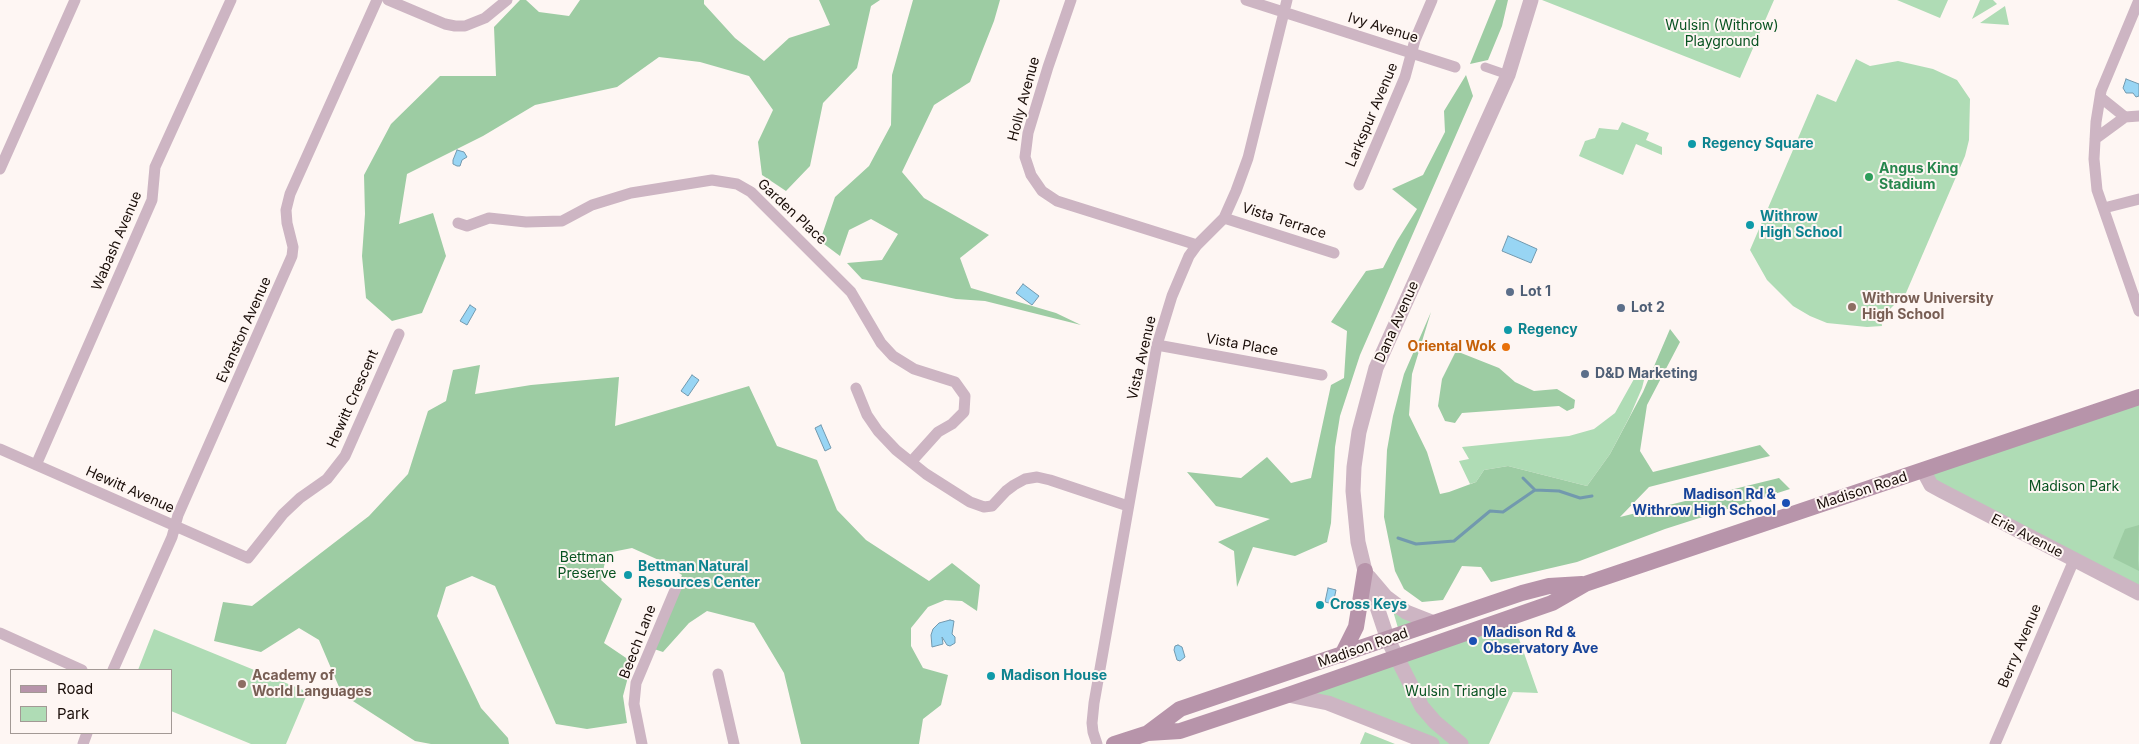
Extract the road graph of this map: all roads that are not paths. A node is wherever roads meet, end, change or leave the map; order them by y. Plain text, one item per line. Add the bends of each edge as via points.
1 (75, 0) edge
2 (231, 0) edge
3 (377, 0) edge
4 (388, 0) edge
5 (507, 0) edge
6 (1071, 0) edge
7 (1246, 0) edge
8 (1287, 0) edge
9 (1432, 0) edge
10 (1531, 0) edge
11 (2139, 0) edge
12 (1284, 12) junction
13 (1412, 52) junction
14 (1455, 67) dead end
15 (1485, 67) dead end
16 (1508, 75) junction
17 (2100, 97) junction
18 (2139, 116) edge
19 (2125, 117) junction
20 (2095, 139) junction
21 (0, 169) edge
22 (1359, 185) dead end
23 (2139, 199) edge
24 (2104, 208) junction
25 (1224, 218) junction
26 (458, 223) dead end
27 (1197, 245) junction
28 (1334, 253) dead end
29 (2139, 311) edge
30 (399, 334) dead end
31 (1157, 345) junction
32 (1322, 374) dead end
33 (856, 388) dead end
34 (2139, 397) edge
35 (0, 449) edge
36 (911, 462) junction
37 (36, 466) junction
38 (1923, 470) junction
39 (1128, 506) junction
40 (175, 526) junction
41 (248, 558) joint
42 (2074, 560) junction
43 (1365, 571) junction
44 (678, 583) dead end
45 (1584, 584) junction
46 (2139, 593) edge
47 (1434, 623) junction
48 (0, 633) edge
49 (1388, 640) junction
50 (1342, 655) junction
51 (1396, 658) junction
52 (80, 669) edge
53 (114, 669) edge
54 (718, 674) dead end
55 (1288, 695) junction
56 (1254, 707) junction
57 (1148, 733) junction
58 (642, 744) edge
59 (734, 744) edge
60 (1098, 744) edge
61 (1114, 744) edge
62 (1432, 744) edge
63 (1462, 744) edge
64 (1995, 744) edge

1 - 21 street
2 - 37 street, Wabash Avenue via 155,168 152,200
3 - 40 street, Evanston Avenue via 290,194 286,210 294,247 292,256
4 - 5 street via 455,26 465,26 485,18
6 - 27 street, Holly Avenue via 1028,133 1025,157 1031,175 1042,190 1057,201
7 - 12 street, Ivy Avenue
8 - 12 street, Vista Avenue
9 - 13 street, Larkspur Avenue
10 - 16 street, Dana Avenue
11 - 17 street via 2104,80
12 - 13 street, Ivy Avenue
12 - 25 street, Vista Avenue via 1248,158
13 - 14 street, Ivy Avenue
13 - 22 street, Larkspur Avenue via 1405,77
15 - 16 street
16 - 43 street, Dana Avenue via 1376,368 1359,432 1354,467 1355,517
17 - 19 street
17 - 20 street
18 - 19 street
19 - 20 street
20 - 24 street via 2094,172
23 - 24 street
24 - 29 street
25 - 27 street, Vista Avenue
25 - 28 street, Vista Terrace
26 - 36 street, Garden Place via 467,226 489,218 562,221 592,205 631,193 712,180 737,184 751,192 851,292 893,356 914,368 955,382 965,396 964,412 938,432
27 - 31 street, Vista Avenue via 1172,296
30 - 41 street, Hewitt Crescent via 341,462 327,479 283,514
31 - 32 street, Vista Place
31 - 39 street, Vista Avenue
33 - 36 street via 878,431
34 - 38 main road, Madison Road
35 - 37 street, Hewitt Avenue
36 - 39 street via 943,486 984,507 992,506 1024,479 1037,478
37 - 40 street, Hewitt Avenue
38 - 42 street, Erie Avenue via 1931,485
38 - 45 main road, Madison Road
39 - 60 street, Vista Avenue via 1094,709 1093,732
40 - 41 street, Hewitt Avenue
40 - 53 street, Evanston Avenue
42 - 46 street, Erie Avenue
42 - 64 street, Berry Avenue
43 - 47 street via 1386,597 1406,612
43 - 49 street, Dana Avenue
43 - 50 main road via 1356,627
44 - 58 street, Beech Lane via 636,682 634,704
45 - 47 main road, Madison Road via 1549,586 1522,593
45 - 51 main road, Madison Road via 1552,603
47 - 49 main road, Madison Road
48 - 52 street
49 - 50 main road, Madison Road
49 - 51 street, Dana Avenue
49 - 56 main road via 1382,650 1309,676
50 - 57 main road, Madison Road via 1180,709
51 - 55 main road, Madison Road
51 - 63 street, Dana Avenue via 1426,712
54 - 59 street
55 - 56 main road, Madison Road
55 - 62 street via 1328,702
56 - 57 main road, Madison Road via 1180,731
57 - 61 main road, Madison Road

